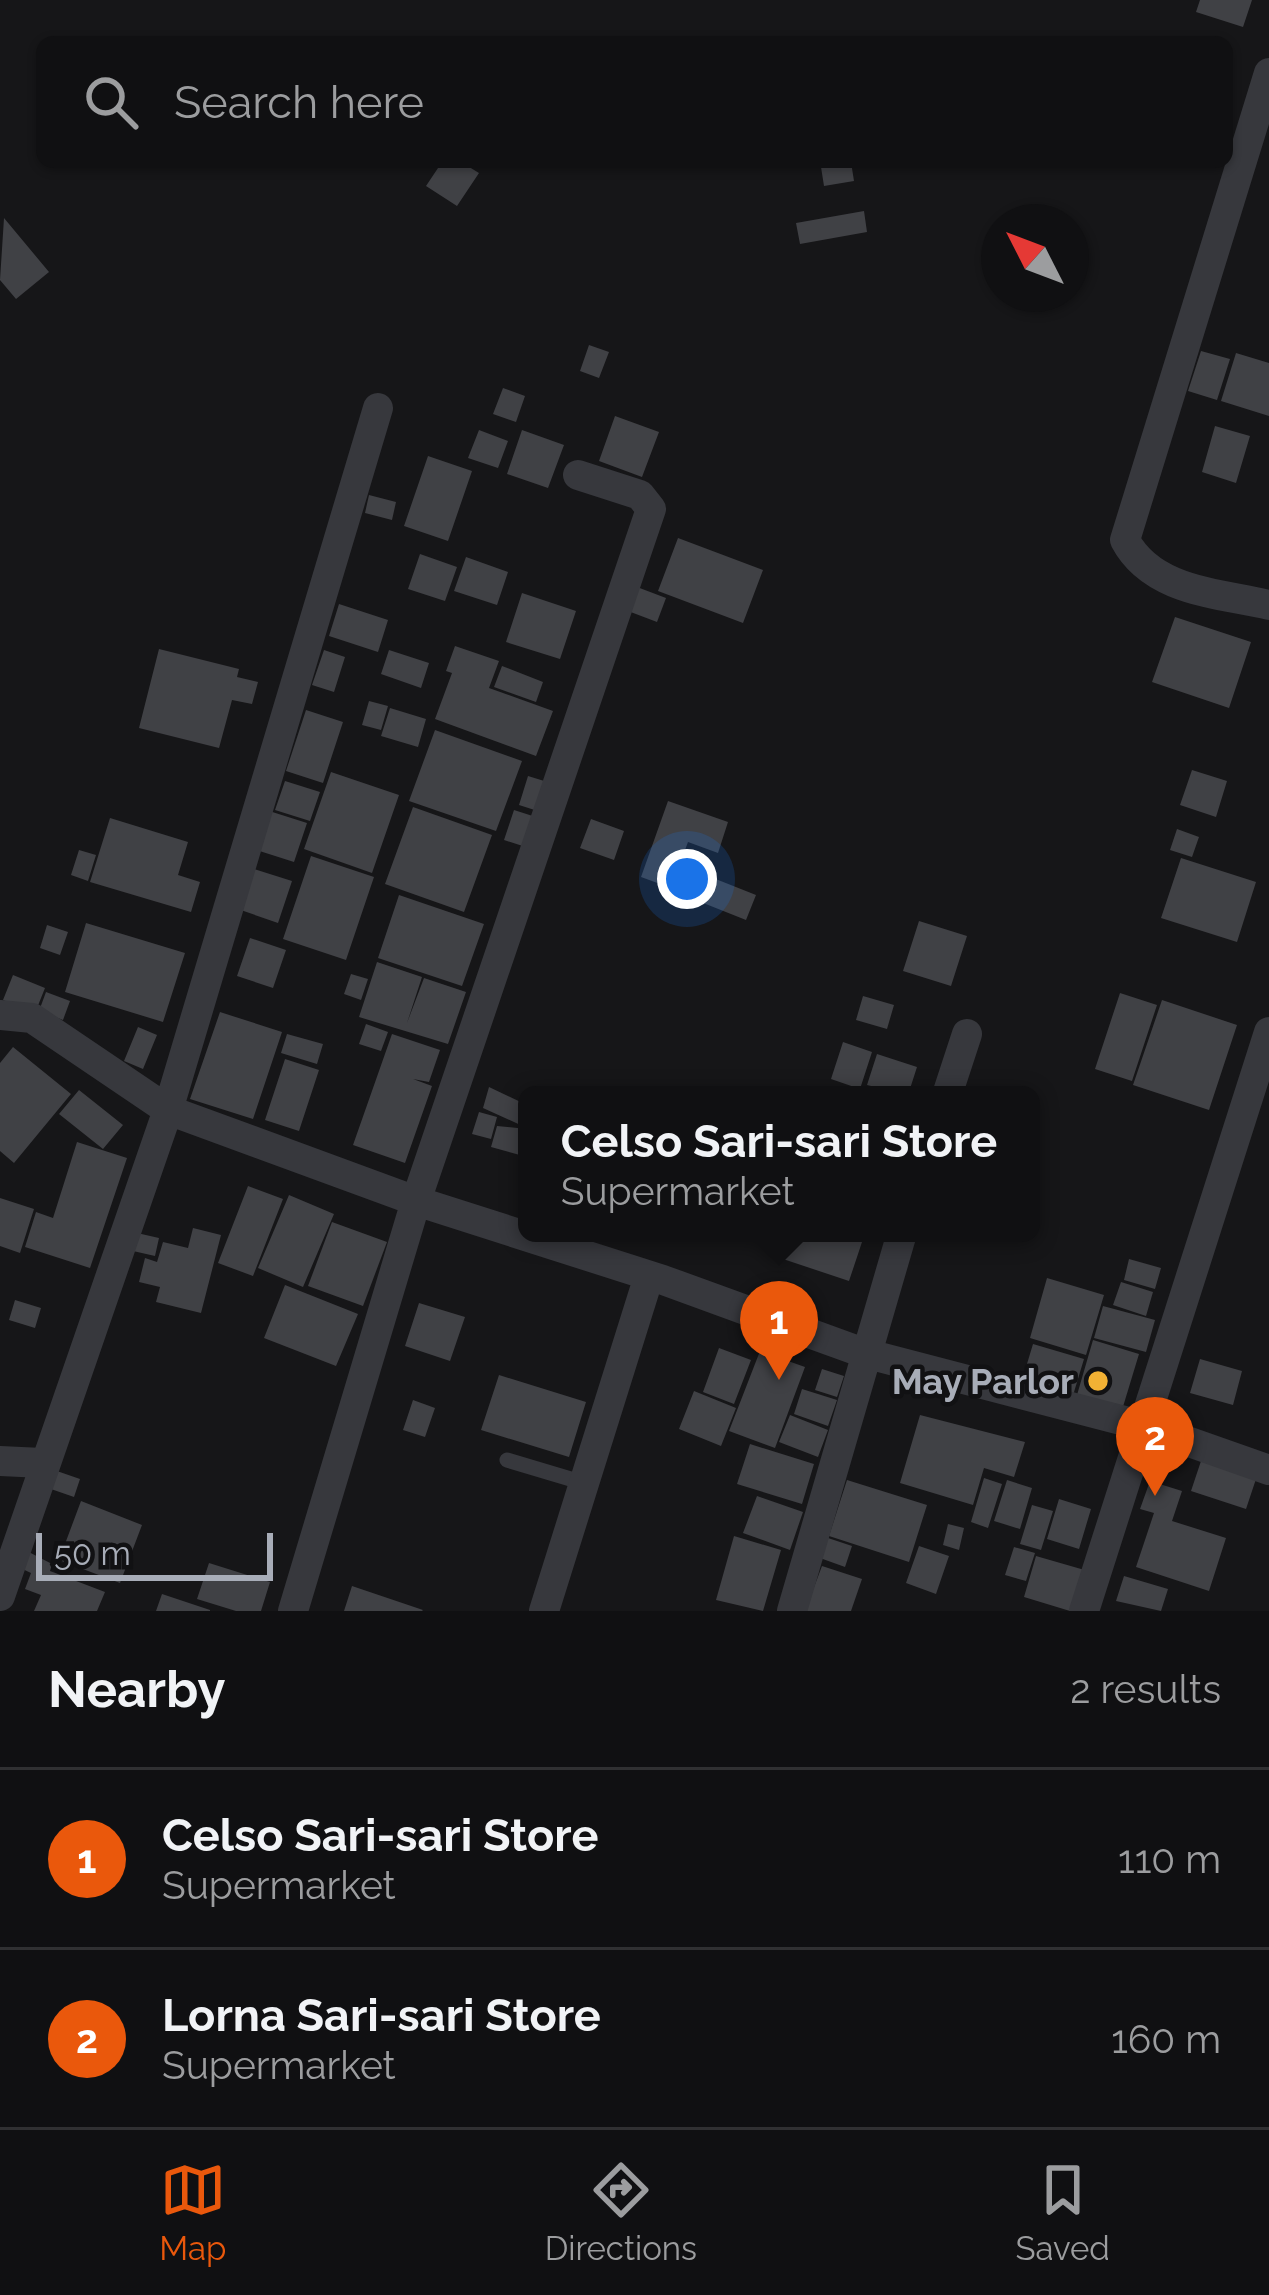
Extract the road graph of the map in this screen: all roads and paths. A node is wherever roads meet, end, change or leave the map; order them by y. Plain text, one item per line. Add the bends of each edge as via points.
1 (1269, 73) edge
2 (378, 408) dead end
3 (578, 475) dead end
4 (1269, 605) edge
5 (0, 1015) edge
6 (1269, 1032) edge
7 (967, 1034) dead end
8 (950, 1086) edge
9 (168, 1110) junction
10 (416, 1201) junction
11 (518, 1234) edge
12 (543, 1242) edge
13 (899, 1242) edge
14 (649, 1276) junction
15 (864, 1353) junction
16 (1144, 1426) junction
17 (507, 1460) dead end
18 (0, 1461) edge
19 (42, 1463) junction
20 (1269, 1470) edge
21 (584, 1483) junction
22 (0, 1595) edge
23 (293, 1611) edge
24 (544, 1611) edge
25 (792, 1611) edge
26 (1084, 1611) edge

1 - 4 street via 1125,540 1157,578
2 - 9 street
3 - 10 street via 640,495 652,509
5 - 9 street via 32,1018
6 - 16 street
7 - 8 street
9 - 10 street
9 - 19 street
10 - 11 street
10 - 23 street
12 - 14 street
13 - 15 street
14 - 15 street
14 - 21 street
15 - 16 street
15 - 25 street
16 - 20 street
16 - 26 street
17 - 21 lane
18 - 19 street
19 - 22 street
21 - 24 street

